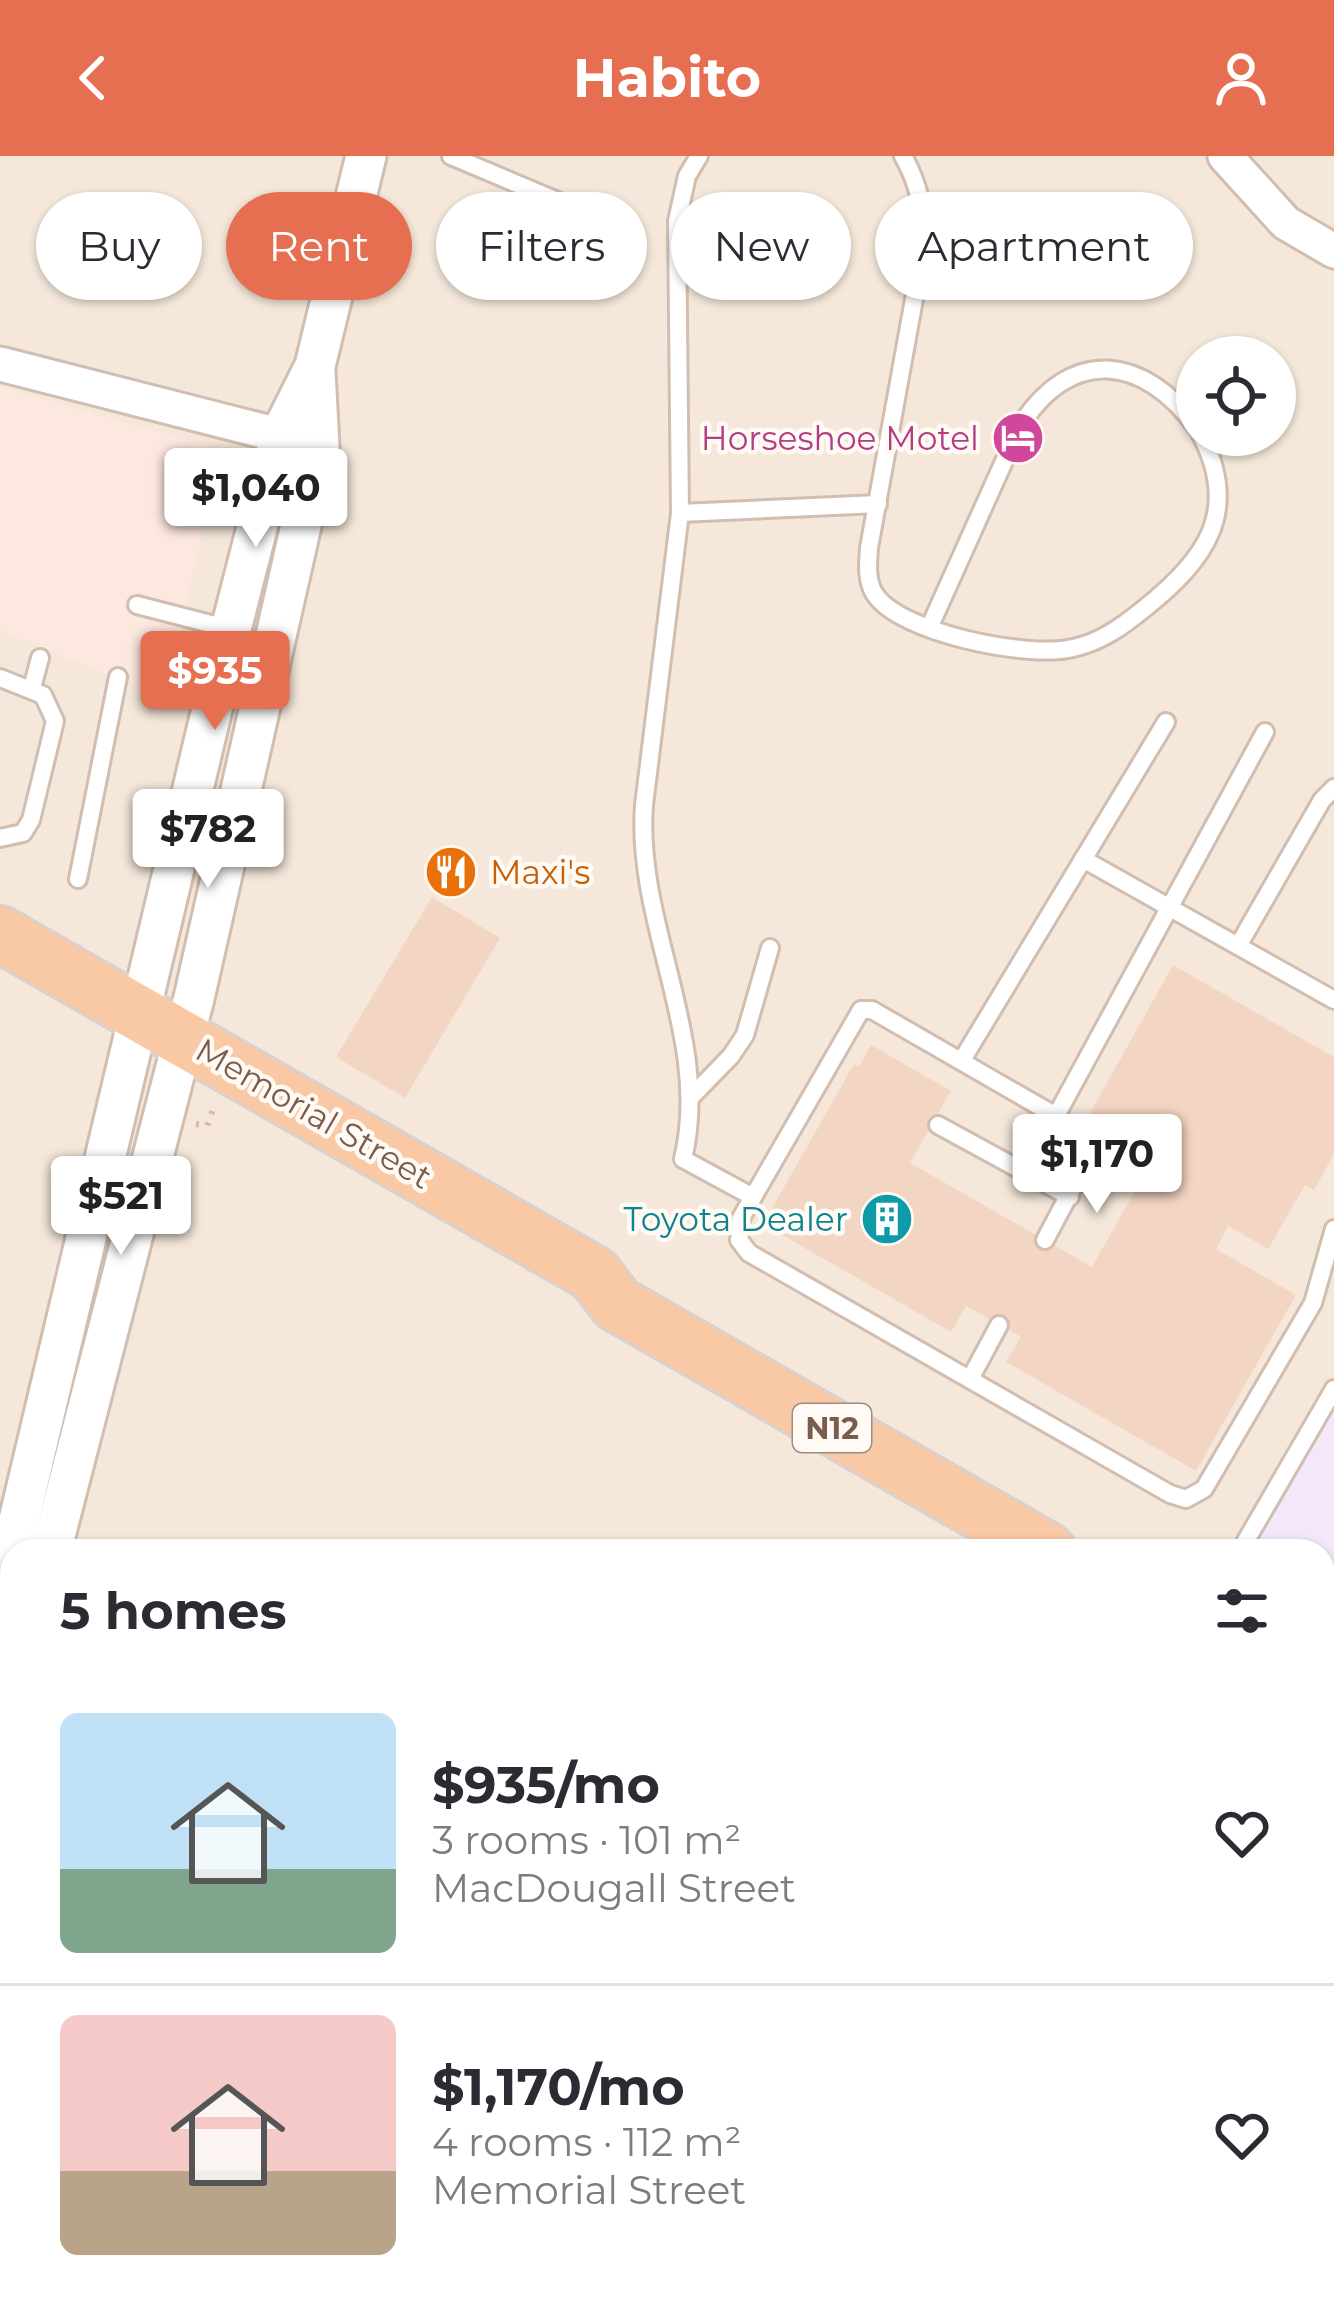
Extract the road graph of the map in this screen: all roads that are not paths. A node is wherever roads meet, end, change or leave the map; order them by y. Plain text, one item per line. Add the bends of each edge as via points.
1 (366, 156) edge
2 (451, 156) edge
3 (699, 156) edge
4 (903, 156) edge
5 (1226, 156) edge
6 (473, 160) edge
7 (542, 192) edge
8 (1334, 251) edge
9 (0, 364) edge
10 (315, 366) junction
11 (1176, 405) edge
12 (281, 434) junction
13 (319, 446) junction
14 (1209, 456) edge
15 (878, 504) junction
16 (680, 513) junction
17 (137, 605) dead end
18 (930, 626) junction
19 (231, 629) junction
20 (40, 658) dead end
21 (118, 677) dead end
22 (0, 678) edge
23 (32, 688) junction
24 (1166, 722) dead end
25 (1264, 732) dead end
26 (1334, 788) edge
27 (0, 838) edge
28 (1083, 859) junction
29 (78, 879) dead end
30 (1167, 907) junction
31 (0, 934) edge
32 (1238, 946) junction
33 (770, 948) dead end
34 (0, 974) edge
35 (1334, 1000) edge
36 (158, 1043) junction
37 (962, 1060) junction
38 (692, 1096) junction
39 (1056, 1116) junction
40 (938, 1125) dead end
41 (753, 1197) junction
42 (1070, 1197) junction
43 (1334, 1228) edge
44 (1045, 1240) dead end
45 (999, 1324) dead end
46 (970, 1379) junction
47 (1334, 1389) edge
48 (17, 1539) edge
49 (54, 1539) edge
50 (1027, 1539) edge
51 (1247, 1539) edge

1 - 10 street
2 - 6 lane
3 - 16 lane via 676,221
4 - 15 lane via 914,175 924,244
5 - 8 street via 1286,223
6 - 7 lane
9 - 12 street
10 - 12 street
10 - 13 street
11 - 18 lane via 1129,370 1084,372 1038,402
12 - 13 street
12 - 19 street
13 - 36 street
14 - 18 lane via 1218,493 1211,538 1183,577 1114,631 1075,648 1028,652
15 - 16 lane
15 - 18 lane via 868,568 874,592
16 - 38 lane via 642,824
17 - 19 lane
19 - 36 street
20 - 23 lane
21 - 29 lane
22 - 23 lane
23 - 27 lane via 53,711 54,737 26,830
24 - 28 lane
25 - 30 lane
26 - 32 lane
28 - 30 lane
28 - 37 lane
30 - 32 lane
30 - 39 lane
31 - 36 highway, Memorial Street / N12
32 - 35 lane
33 - 38 lane via 745,1035
34 - 36 highway, Memorial Street / N12
36 - 48 street
36 - 49 street
36 - 50 highway, Memorial Street / N12 via 594,1274 616,1304
37 - 39 lane
37 - 41 lane via 861,1010
38 - 41 lane via 683,1159
39 - 42 lane via 1081,1165
40 - 42 lane
41 - 46 lane via 737,1229 749,1253
42 - 44 lane
43 - 46 lane via 1313,1303 1192,1498
45 - 46 lane
47 - 51 lane

